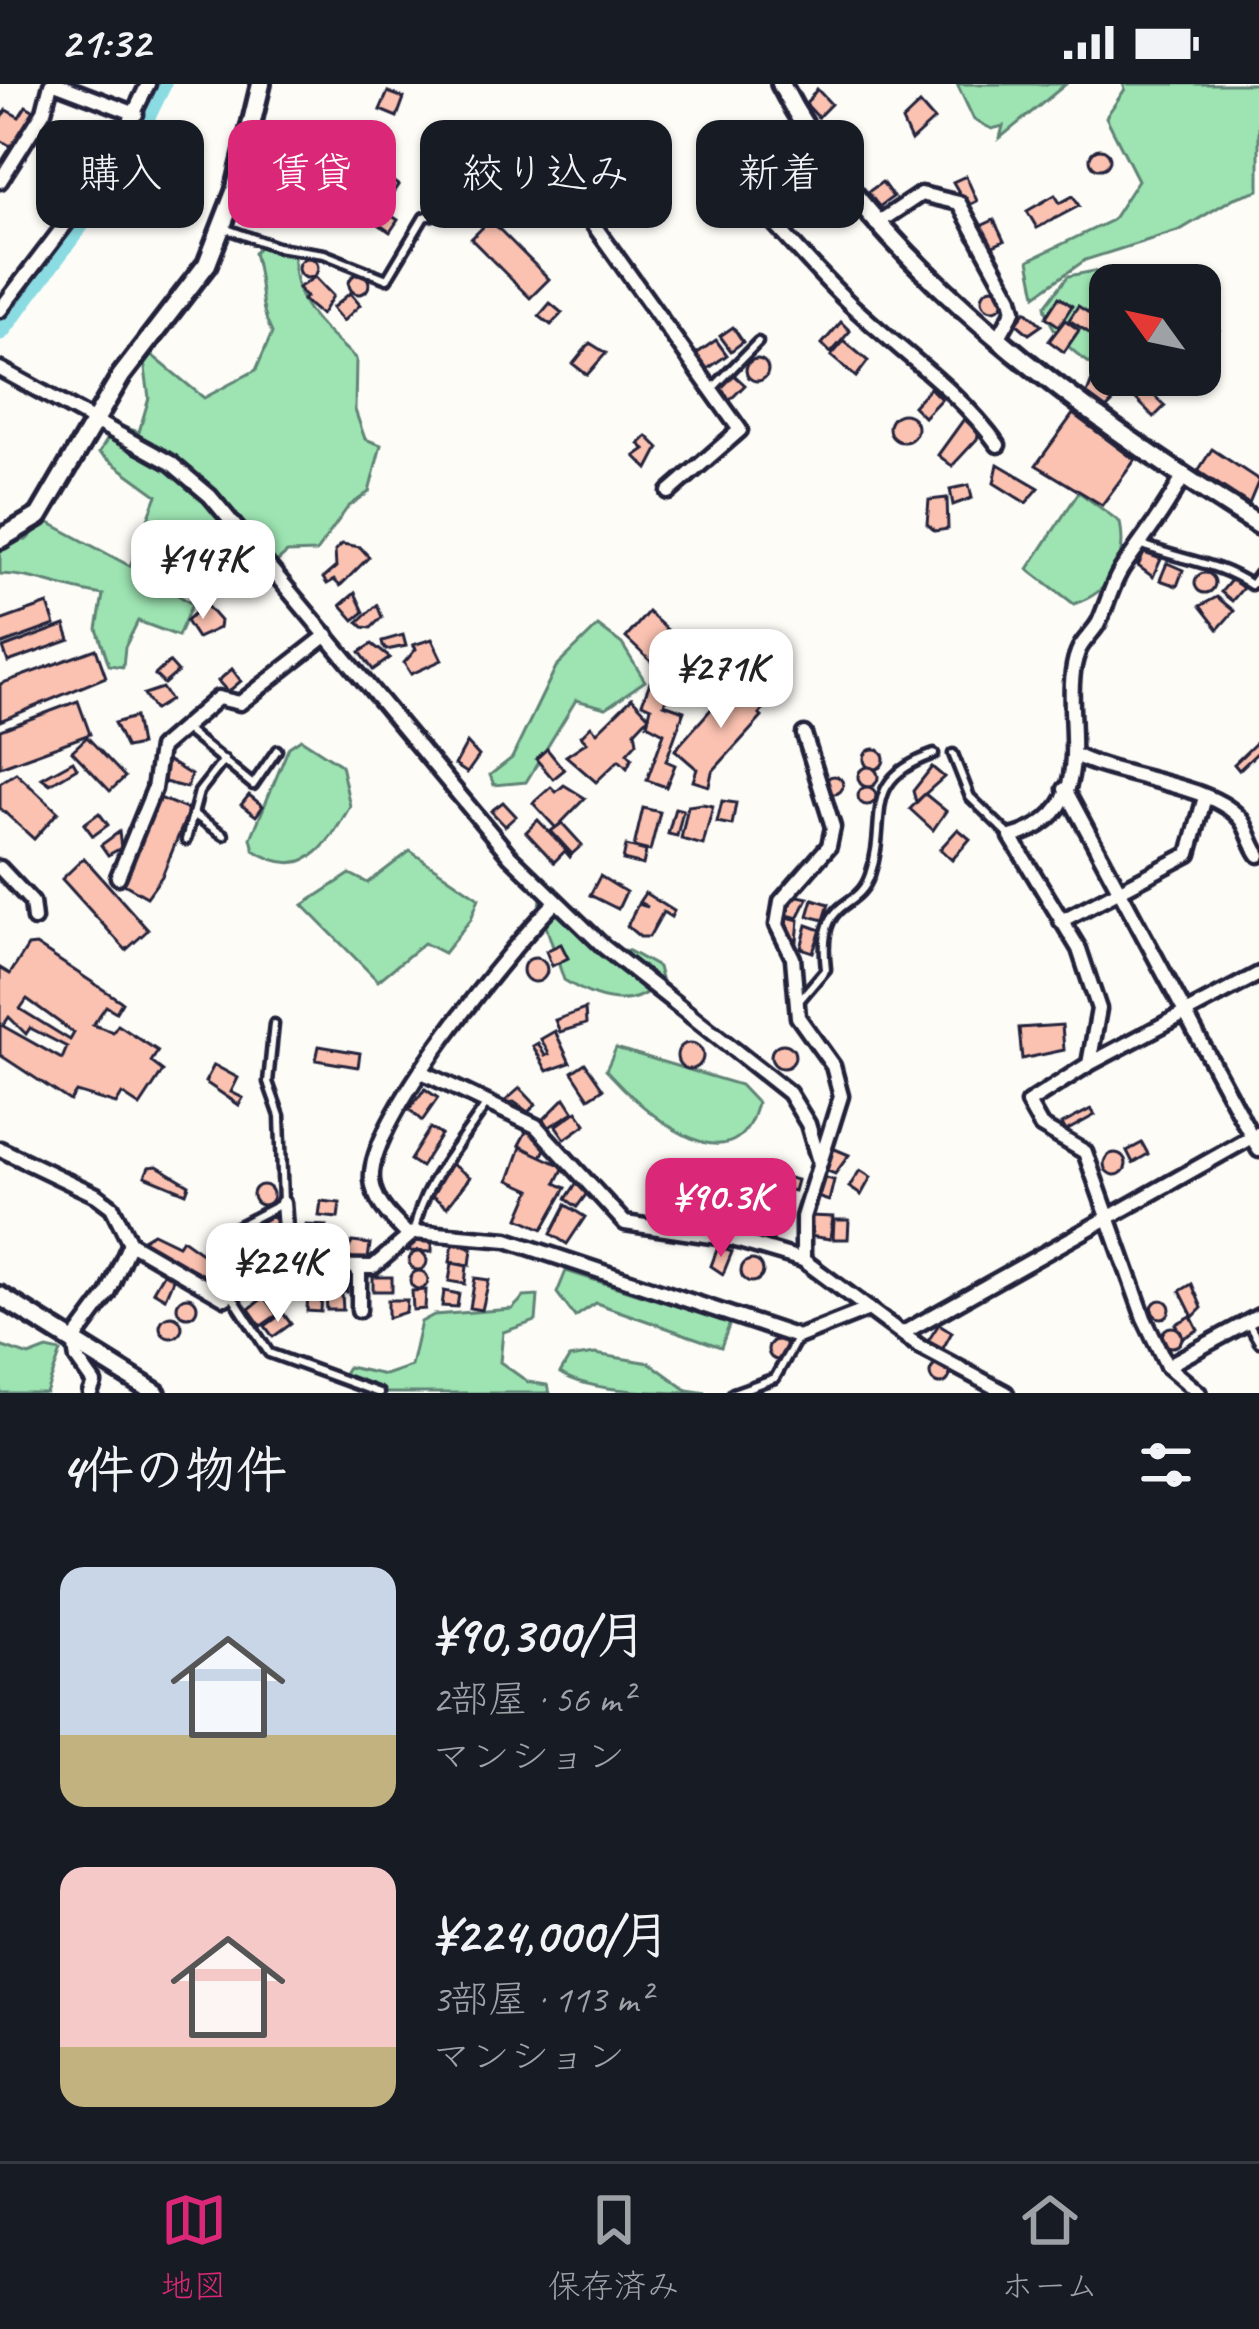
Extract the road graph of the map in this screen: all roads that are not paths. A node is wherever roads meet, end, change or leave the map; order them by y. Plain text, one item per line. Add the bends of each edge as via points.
1 (57, 84) edge
2 (148, 84) edge
3 (261, 84) edge
4 (781, 84) edge
5 (136, 114) junction
6 (0, 182) edge
7 (420, 224) edge
8 (876, 224) junction
9 (224, 228) junction
10 (596, 228) edge
11 (782, 228) edge
12 (0, 310) edge
13 (1000, 335) junction
14 (758, 342) dead end
15 (0, 369) edge
16 (711, 390) junction
17 (97, 420) junction
18 (998, 445) dead end
19 (1183, 477) junction
20 (670, 492) dead end
21 (1259, 525) edge
22 (0, 539) edge
23 (1143, 545) junction
24 (1259, 574) edge
25 (327, 635) junction
26 (183, 728) junction
27 (804, 734) dead end
28 (277, 750) dead end
29 (934, 754) dead end
30 (953, 754) dead end
31 (1075, 755) junction
32 (224, 760) junction
33 (1065, 788) junction
34 (1205, 797) junction
35 (193, 814) junction
36 (224, 835) dead end
37 (1011, 837) junction
38 (186, 840) dead end
39 (1259, 855) edge
40 (0, 868) edge
41 (118, 877) dead end
42 (1119, 890) junction
43 (556, 902) junction
44 (34, 919) dead end
45 (1061, 921) junction
46 (1259, 974) edge
47 (796, 1005) junction
48 (1186, 1014) junction
49 (274, 1024) dead end
50 (1089, 1064) junction
51 (424, 1073) junction
52 (487, 1103) junction
53 (1255, 1135) edge
54 (0, 1149) edge
55 (1259, 1150) edge
56 (818, 1157) junction
57 (283, 1203) junction
58 (1105, 1216) junction
59 (410, 1233) junction
60 (130, 1243) junction
61 (802, 1260) junction
62 (288, 1265) junction
63 (358, 1271) junction
64 (256, 1276) junction
65 (0, 1296) edge
66 (232, 1296) junction
67 (869, 1309) junction
68 (359, 1310) dead end
69 (1253, 1319) edge
70 (903, 1333) junction
71 (798, 1337) junction
72 (74, 1340) junction
73 (1259, 1342) edge
74 (1167, 1366) junction
75 (977, 1387) edge
76 (90, 1393) edge
77 (156, 1393) edge
78 (380, 1393) edge
79 (733, 1393) edge
80 (1006, 1393) edge
81 (1198, 1393) edge

1 - 5 street
1 - 6 street
2 - 5 street
3 - 9 street
4 - 8 street
5 - 12 street via 84,203
7 - 9 lane via 387,279
8 - 13 street
8 - 13 street via 921,194 959,203 1011,298 1014,310
9 - 17 street via 191,290 130,362
10 - 16 street
11 - 18 street via 817,272 914,356
13 - 19 street via 1114,434
14 - 16 lane
15 - 17 street
16 - 20 street via 740,430
17 - 22 street via 40,516
17 - 25 street via 189,476
19 - 21 street
19 - 23 street
23 - 24 lane via 1224,567 1251,585
23 - 31 street via 1078,651
25 - 26 street via 240,703 218,698
25 - 43 street via 481,826
26 - 32 lane
26 - 41 street via 160,748 154,789
27 - 47 street via 833,827 830,846 776,912 793,958
28 - 32 lane via 253,784
29 - 47 lane via 889,780 869,878 835,912 823,942 826,969
30 - 37 lane via 970,797
31 - 33 street
31 - 34 street
32 - 35 lane
33 - 37 street via 1042,826
33 - 42 street
34 - 39 street via 1241,819
34 - 42 street via 1189,854
35 - 36 lane
35 - 38 lane
37 - 45 street
40 - 44 street via 32,902
42 - 45 street
42 - 48 street
43 - 51 street via 485,978
43 - 56 street via 789,1094
45 - 50 street via 1100,1009
46 - 48 street
47 - 56 street via 842,1083
48 - 50 street
48 - 53 street
49 - 57 lane via 268,1082 280,1116
50 - 58 street via 1028,1103 1041,1126 1085,1152
51 - 52 street
51 - 59 street via 385,1136 371,1177 382,1207
52 - 59 lane via 427,1184
52 - 61 street via 554,1141 625,1223 732,1239
53 - 55 street
53 - 58 street
54 - 60 street via 96,1195 112,1207
56 - 61 street
57 - 62 street
57 - 64 lane via 232,1229
58 - 70 street
58 - 74 street
59 - 63 street
59 - 71 street via 507,1240
60 - 66 street
60 - 72 street via 108,1294
61 - 67 street
62 - 63 street
62 - 64 street
63 - 68 street
64 - 66 street
65 - 72 street
66 - 78 lane via 269,1353
67 - 70 street
67 - 71 street
69 - 73 lane
69 - 74 street
70 - 75 street
71 - 79 lane via 775,1378
72 - 76 street via 94,1383
72 - 77 street
74 - 81 street
75 - 80 street

